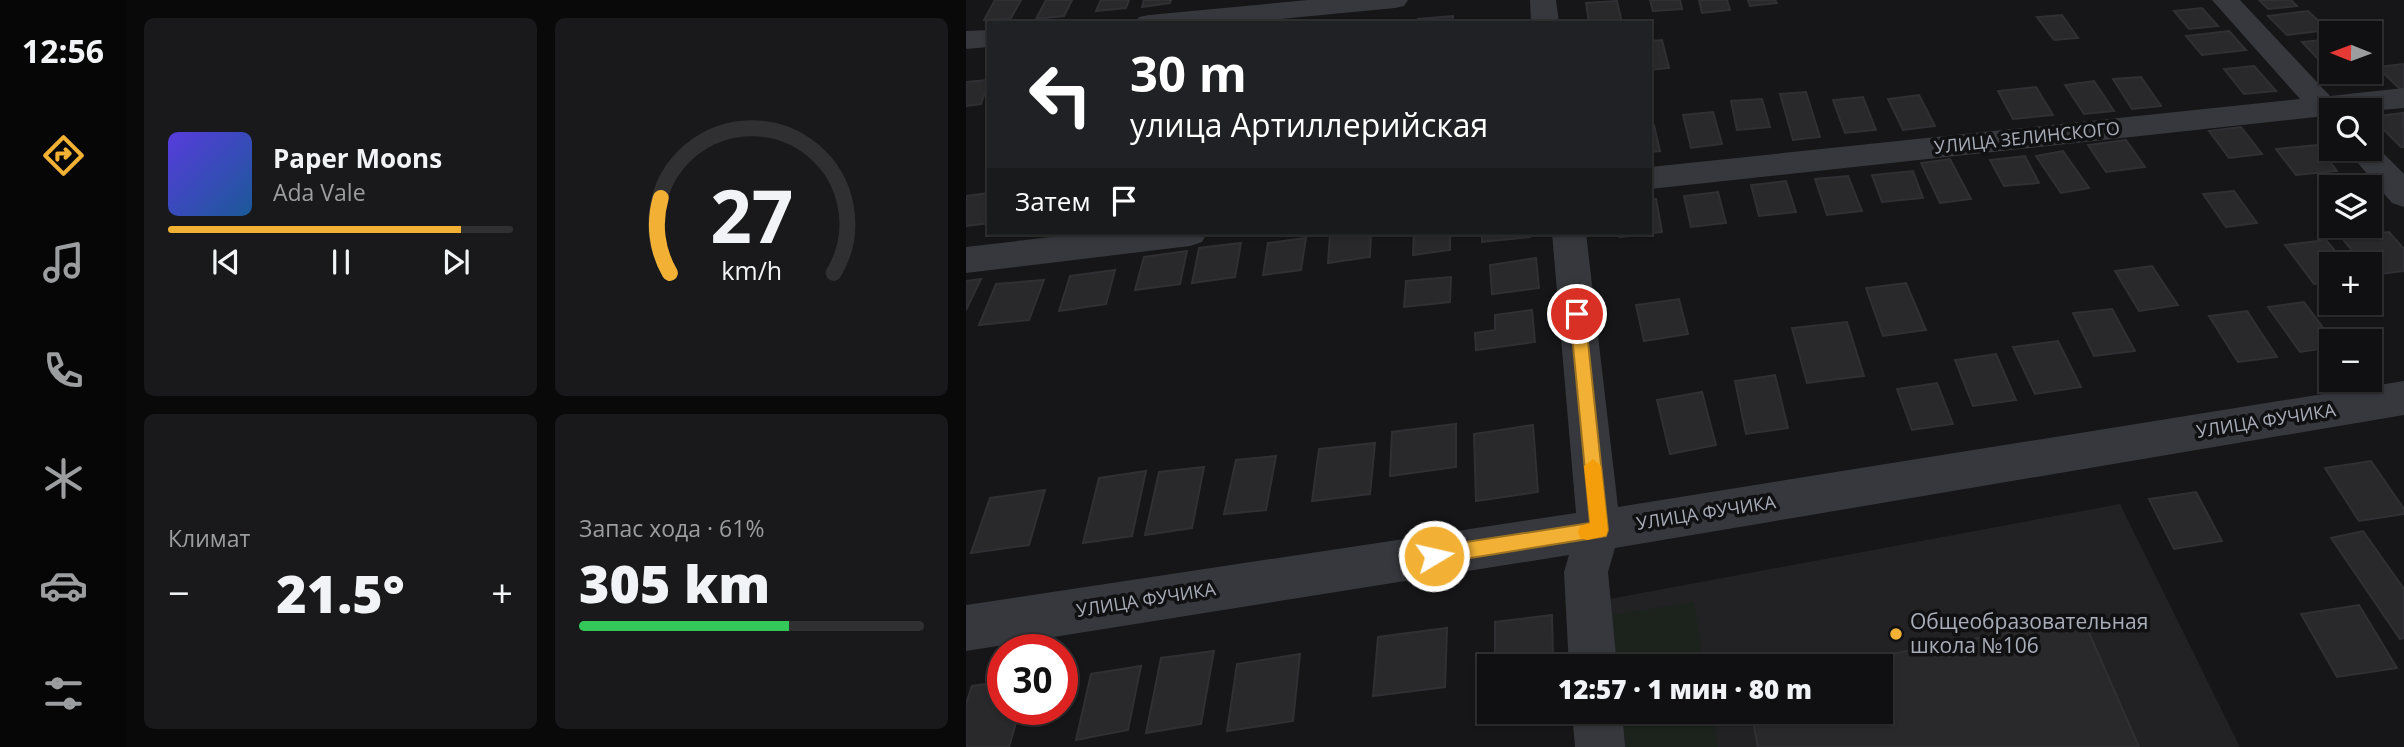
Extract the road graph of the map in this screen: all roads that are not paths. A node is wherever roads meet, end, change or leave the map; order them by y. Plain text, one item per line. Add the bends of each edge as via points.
1 (1395, 0) edge
2 (1543, 0) edge
3 (2225, 0) edge
4 (1170, 21) edge
5 (1545, 21) edge
6 (987, 38) edge
7 (966, 40) edge
8 (2404, 98) edge
9 (2319, 102) edge
10 (2382, 102) edge
11 (2319, 112) edge
12 (2373, 161) edge
13 (1652, 178) edge
14 (2404, 195) edge
15 (1173, 235) edge
16 (1569, 235) edge
17 (966, 260) edge
18 (2404, 398) edge
19 (1600, 530) junction
20 (966, 628) edge
21 (1592, 654) edge
22 (1598, 724) edge
23 (1600, 747) edge

1 - 4 street
2 - 5 street
3 - 9 street
6 - 7 street
8 - 10 street, УЛИЦА ЗЕЛИНСКОГО
11 - 13 street, УЛИЦА ЗЕЛИНСКОГО
12 - 14 street
15 - 17 street
16 - 19 street
18 - 19 street, УЛИЦА ФУЧИКА
19 - 20 street, УЛИЦА ФУЧИКА
19 - 21 street via 1586,572
22 - 23 street

